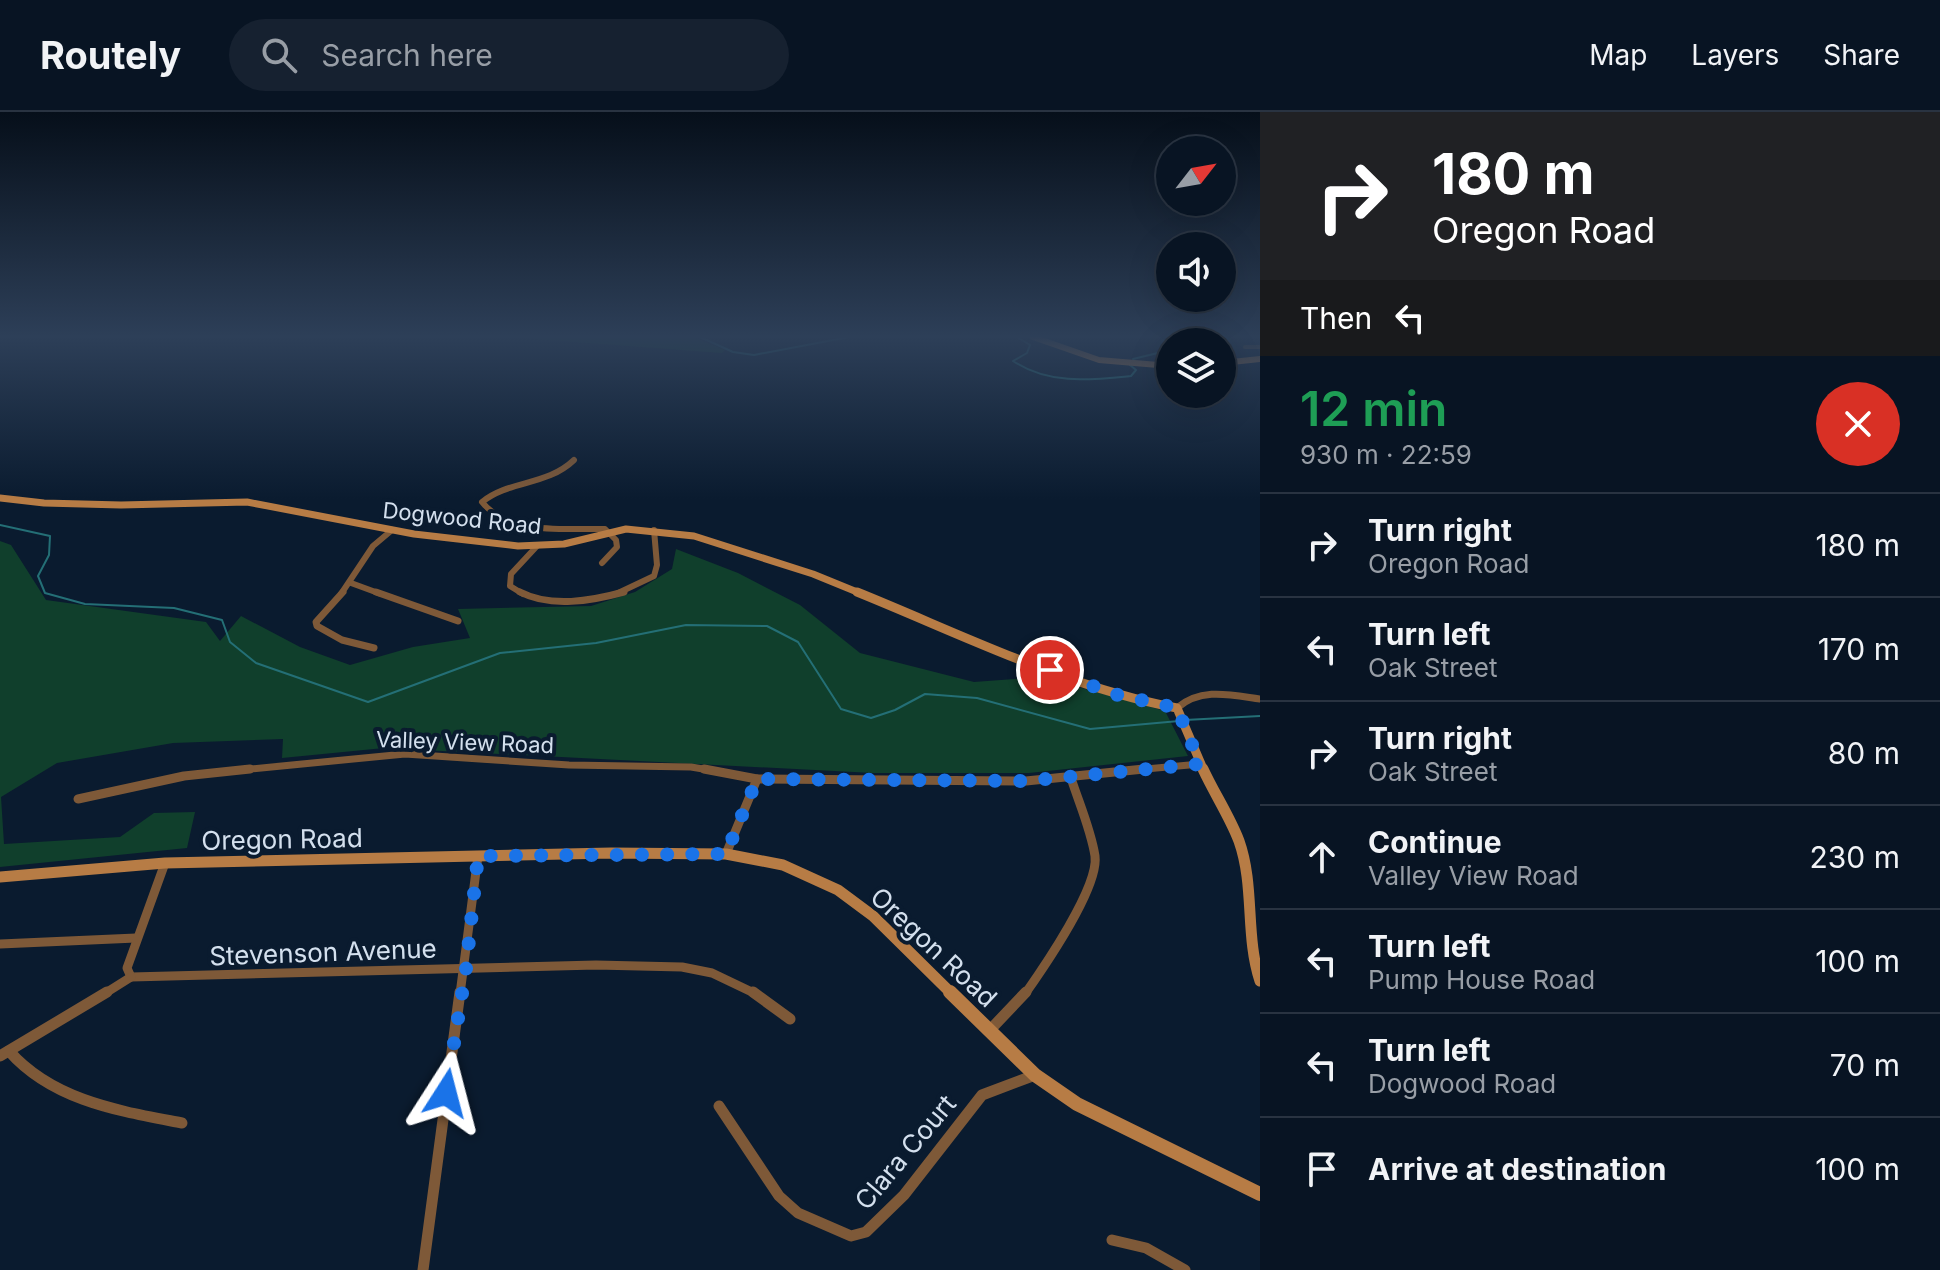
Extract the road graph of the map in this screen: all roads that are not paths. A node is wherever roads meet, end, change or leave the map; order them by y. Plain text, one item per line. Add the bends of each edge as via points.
1 (574, 460) dead end
2 (0, 498) edge
3 (392, 530) junction
4 (654, 530) junction
5 (610, 532) junction
6 (537, 546) junction
7 (602, 563) dead end
8 (351, 583) junction
9 (458, 621) dead end
10 (374, 648) dead end
11 (1260, 699) edge
12 (1179, 712) junction
13 (1200, 764) junction
14 (1071, 778) junction
15 (757, 779) junction
16 (78, 799) dead end
17 (726, 854) junction
18 (478, 856) junction
19 (165, 863) junction
20 (5, 876) edge
21 (136, 938) junction
22 (0, 944) edge
23 (466, 969) junction
24 (131, 977) junction
25 (1260, 981) edge
26 (790, 1019) dead end
27 (990, 1030) junction
28 (4, 1053) edge
29 (1035, 1075) junction
30 (719, 1106) dead end
31 (182, 1123) dead end
32 (1260, 1194) edge
33 (1112, 1240) dead end
34 (423, 1270) edge
35 (1185, 1270) edge

1 - 5 street via 542,483 493,494 482,502 484,508 523,524
2 - 3 street, Dogwood Road via 121,505 247,502
3 - 6 street, Dogwood Road
3 - 8 street via 373,546
4 - 5 street, Dogwood Road
4 - 6 street via 654,576 633,589 582,599 551,601 510,586 511,574
4 - 12 street, Dogwood Road via 709,540 782,563 1093,687
5 - 6 street, Dogwood Road
5 - 7 street via 617,547
8 - 9 street
8 - 10 street via 316,622 342,640
11 - 12 street via 1198,695 1187,698
12 - 13 street
13 - 14 street
13 - 25 street via 1239,842
14 - 15 street, Valley View Road
14 - 27 street via 1095,857 1093,878 1027,990
15 - 16 street, Valley View Road via 691,767 405,754 184,776
15 - 17 street
17 - 18 street, Oregon Road
17 - 27 street, Oregon Road via 783,865 838,890 873,916
18 - 19 street, Oregon Road
18 - 23 street
19 - 20 street, Oregon Road
19 - 21 street
21 - 22 street
21 - 24 street via 127,968
23 - 24 street, Stevenson Avenue
23 - 26 street, Stevenson Avenue via 682,967 750,989
23 - 34 street via 430,1186
24 - 28 street
27 - 29 street, Oregon Road
28 - 31 street via 45,1084
29 - 30 street, Clara Court via 982,1095 904,1195 866,1232 851,1236 798,1213 779,1196
29 - 32 street, Oregon Road via 1090,1110
33 - 35 street via 1146,1248

